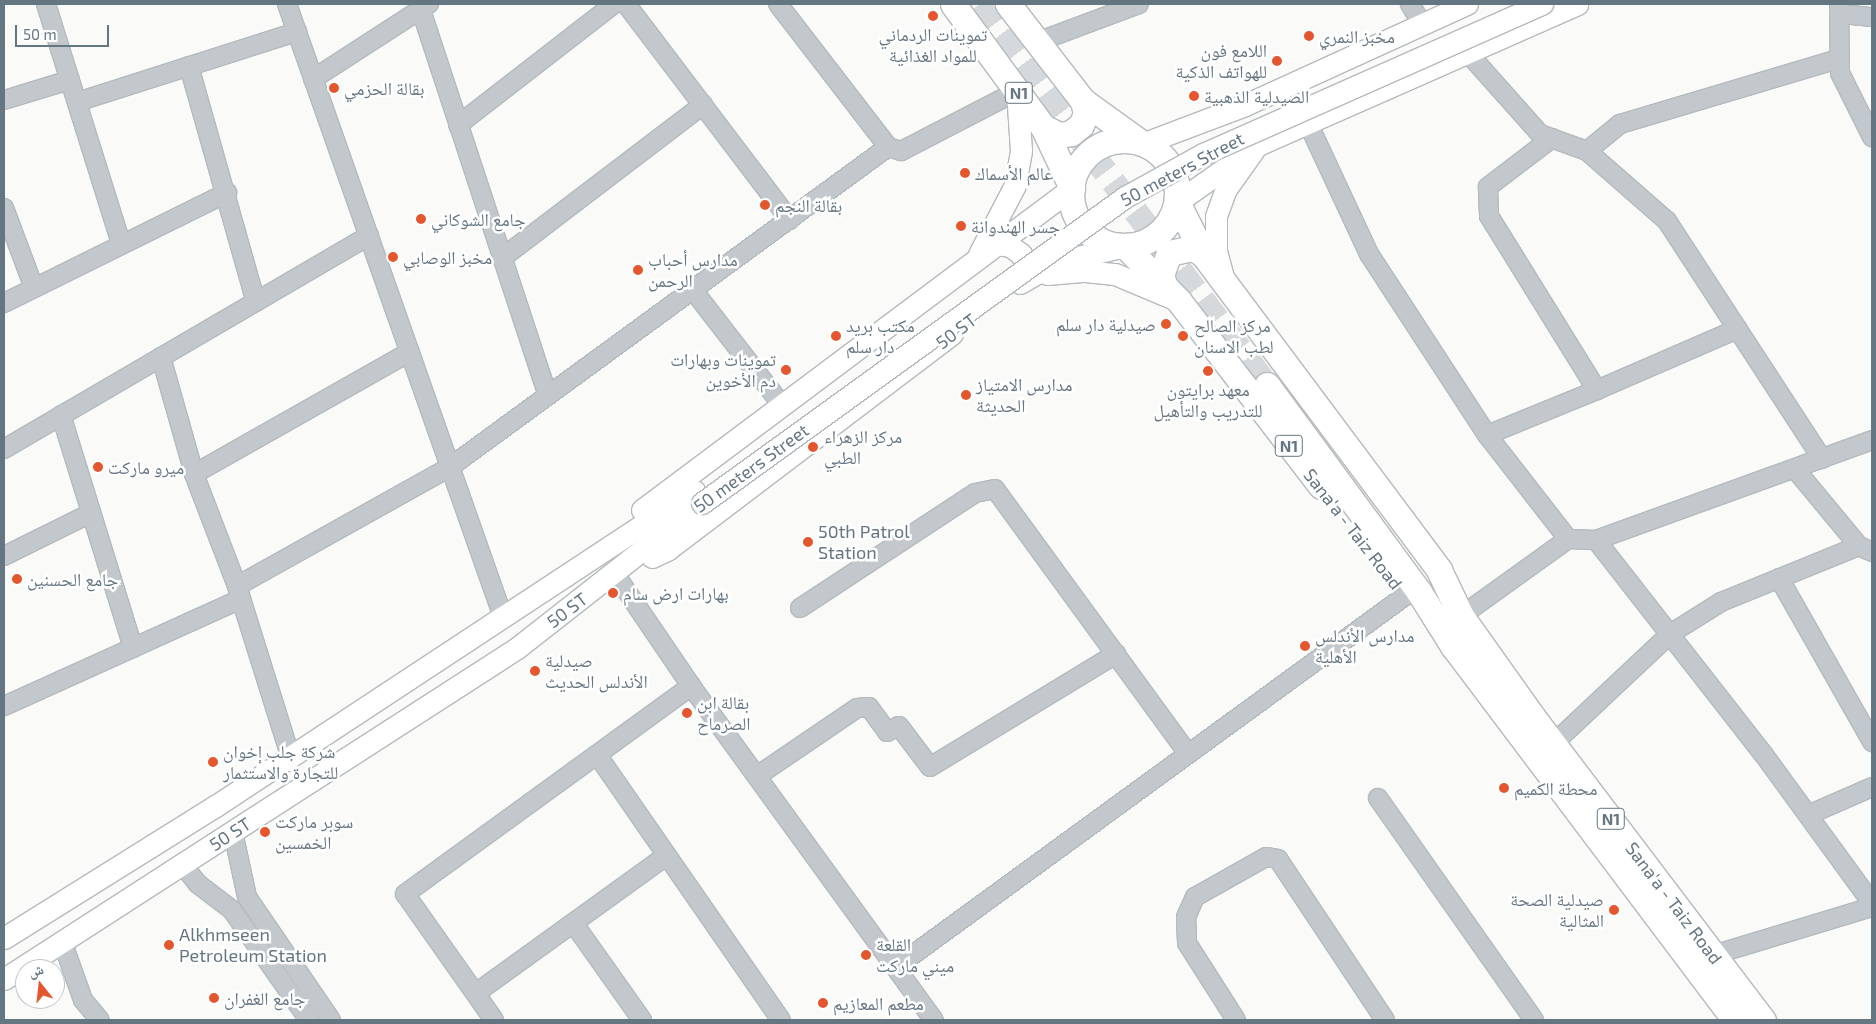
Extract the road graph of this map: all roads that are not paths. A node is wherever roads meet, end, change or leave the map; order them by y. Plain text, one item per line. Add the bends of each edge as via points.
1 (46, 4) edge
2 (287, 4) edge
3 (614, 4) edge
4 (626, 4) edge
5 (778, 4) edge
6 (953, 4) edge
7 (1008, 4) edge
8 (1139, 4) edge
9 (1410, 4) edge
10 (1467, 4) edge
11 (1509, 4) edge
12 (1542, 4) edge
13 (1577, 4) edge
14 (425, 7) edge
15 (1840, 9) edge
16 (1872, 17) edge
17 (1422, 22) junction
18 (297, 32) junction
19 (1040, 45) junction
20 (1467, 52) junction
21 (1838, 59) junction
22 (189, 66) junction
23 (313, 79) junction
24 (70, 80) junction
25 (1018, 91) junction
26 (4, 100) edge
27 (1083, 101) junction
28 (77, 102) junction
29 (703, 105) junction
30 (1245, 105) junction
31 (1307, 121) junction
32 (458, 125) junction
33 (1044, 127) junction
34 (1872, 137) edge
35 (1552, 138) junction
36 (1142, 144) junction
37 (1258, 145) junction
38 (888, 147) junction
39 (1587, 151) junction
40 (1072, 188) junction
41 (227, 193) junction
42 (1177, 202) junction
43 (4, 208) edge
44 (790, 220) junction
45 (369, 236) junction
46 (121, 244) junction
47 (996, 244) junction
48 (1125, 246) junction
49 (1203, 254) junction
50 (502, 258) junction
51 (977, 258) junction
52 (1025, 279) junction
53 (1225, 285) junction
54 (34, 288) junction
55 (694, 290) junction
56 (1172, 294) junction
57 (256, 302) junction
58 (4, 303) edge
59 (1737, 329) junction
60 (410, 352) junction
61 (161, 357) junction
62 (1597, 390) junction
63 (547, 394) junction
64 (782, 405) junction
65 (61, 415) junction
66 (1487, 435) junction
67 (1872, 440) edge
68 (4, 449) edge
69 (1822, 459) junction
70 (450, 467) junction
71 (1795, 469) junction
72 (194, 474) junction
73 (698, 497) junction
74 (91, 513) junction
75 (1568, 539) junction
76 (1596, 540) junction
77 (1865, 549) edge
78 (600, 553) junction
79 (4, 556) edge
80 (615, 574) junction
81 (1779, 578) junction
82 (239, 593) junction
83 (1405, 596) junction
84 (800, 608) dead end
85 (1461, 616) junction
86 (503, 617) junction
87 (1670, 634) junction
88 (1453, 646) junction
89 (133, 648) junction
90 (1116, 654) junction
91 (691, 686) junction
92 (4, 706) edge
93 (1872, 742) edge
94 (1553, 744) junction
95 (1188, 754) junction
96 (598, 756) junction
97 (291, 758) junction
98 (756, 776) junction
99 (1872, 787) edge
100 (1574, 788) junction
101 (1378, 798) dead end
102 (214, 808) junction
103 (1808, 815) junction
104 (233, 832) junction
105 (666, 856) junction
106 (183, 865) junction
107 (1872, 905) edge
108 (574, 924) junction
109 (4, 938) edge
110 (62, 940) junction
111 (1713, 955) junction
112 (896, 967) junction
113 (4, 979) edge
114 (476, 993) junction
115 (1228, 1018) edge
116 (100, 1020) edge
117 (309, 1020) edge
118 (331, 1020) edge
119 (494, 1020) edge
120 (642, 1020) edge
121 (781, 1020) edge
122 (934, 1020) edge
123 (1385, 1020) edge
124 (1534, 1020) edge
125 (1735, 1020) edge
126 (1763, 1020) edge

1 - 24 street
2 - 18 street
3 - 32 street
4 - 29 street
5 - 38 street
6 - 25 highway, N1
7 - 19 highway, N1
8 - 19 street via 1048,38
9 - 17 street
10 - 17 main road
11 - 73 main road, 50 meters Street via 1196,142 1117,185
12 - 73 main road, 50 meters Street, bridge via 1203,154 1125,197
13 - 20 main road
14 - 23 street
14 - 32 street
15 - 16 street
15 - 21 street
17 - 30 main road
18 - 22 street
18 - 23 street
19 - 27 highway, N1
20 - 31 main road
20 - 35 street via 1540,134
21 - 34 street via 1840,73
21 - 39 street via 1620,124
22 - 28 street
22 - 41 street
23 - 45 street
24 - 26 street
24 - 28 street
25 - 33 highway, N1
25 - 38 street via 901,151
25 - 51 main road via 1021,151 1015,185
27 - 33 highway via 1086,114 1081,125 1071,133 1058,134
27 - 36 highway, N1
28 - 46 street
29 - 44 street
29 - 50 street
30 - 36 main road
30 - 37 main road via 1243,123
31 - 37 main road
31 - 66 street via 1369,254
32 - 50 street
33 - 40 highway, N1
35 - 39 street
35 - 62 street via 1488,187 1488,216
36 - 40 highway via 1118,141 1100,146 1079,166
36 - 42 highway via 1156,150 1169,164 1176,182
37 - 42 main road
37 - 53 main road via 1226,189 1216,216 1216,251
38 - 44 street
39 - 59 street via 1667,221
40 - 47 main road, 50 ST
40 - 48 highway via 1075,214 1086,230 1102,241
41 - 46 street
41 - 57 street
42 - 48 highway via 1170,220 1157,235
42 - 49 highway, Sana'a - Taiz Road / N1
43 - 54 street
44 - 55 street
45 - 57 street
45 - 60 street
46 - 54 street
47 - 51 main road, 50 ST
47 - 52 main road via 1010,246 1021,254 1026,266
48 - 52 main road, 50 ST via 1075,256
48 - 56 highway, Sana'a - Taiz Road / N1
49 - 53 highway, Sana'a - Taiz Road / N1
49 - 56 highway via 1192,248 1169,253 1161,275
50 - 63 street
51 - 64 main road, 50 ST
52 - 56 main road via 1059,272 1115,274
52 - 80 main road, 50 ST via 668,550
53 - 85 highway, Sana'a - Taiz Road / N1 via 1439,570
54 - 58 street
55 - 63 street
55 - 64 street
56 - 83 highway, Sana'a - Taiz Road / N1
57 - 61 street
59 - 62 street
59 - 69 street
60 - 70 street
60 - 72 street
61 - 65 street
61 - 72 street
62 - 66 street
63 - 70 street
64 - 78 main road, 50 ST via 640,512
65 - 68 street
65 - 74 street
66 - 75 street
67 - 69 street
69 - 71 street
70 - 82 street
70 - 86 street
71 - 76 street
71 - 77 street
72 - 82 street
73 - 78 main road, 50 meters Street
73 - 80 main road, 50 meters Street
74 - 79 street
74 - 89 street
75 - 76 street
75 - 85 street
76 - 87 street
77 - 81 street
78 - 86 main road, 50 ST
80 - 91 street
80 - 104 main road, 50 ST via 518,648
81 - 87 street via 1720,602
81 - 93 street
82 - 89 street
82 - 97 street
83 - 88 highway, Sana'a - Taiz Road / N1
83 - 95 street
84 - 90 street via 975,493 995,488
85 - 88 highway, Sana'a - Taiz Road / N1 via 1428,584 1273,381
85 - 94 highway, Sana'a - Taiz Road / N1
86 - 97 main road, 50 ST
87 - 94 street
87 - 103 street
88 - 100 highway, Sana'a - Taiz Road / N1
89 - 92 street
90 - 95 street
90 - 98 street via 930,767 899,726 887,732 869,707 857,708
91 - 96 street
91 - 98 street
94 - 100 highway, Sana'a - Taiz Road / N1
95 - 112 street
96 - 105 street
96 - 114 street via 405,894
97 - 102 main road, 50 ST
98 - 112 street
99 - 103 street
100 - 111 highway, Sana'a - Taiz Road / N1
100 - 125 highway, Sana'a - Taiz Road / N1
101 - 124 street
102 - 104 main road
102 - 109 main road, 50 ST
103 - 107 street
104 - 106 main road, 50 ST
104 - 118 street via 247,897
105 - 108 street
105 - 121 street
106 - 110 main road, 50 ST
106 - 117 street via 198,884 232,910
107 - 111 street
108 - 114 street
108 - 120 street
110 - 113 main road, 50 ST
110 - 116 street via 83,1000
111 - 126 highway, Sana'a - Taiz Road / N1
112 - 122 street
114 - 119 street
115 - 123 street via 1187,943 1186,917 1195,897 1210,885 1266,857 1278,859

